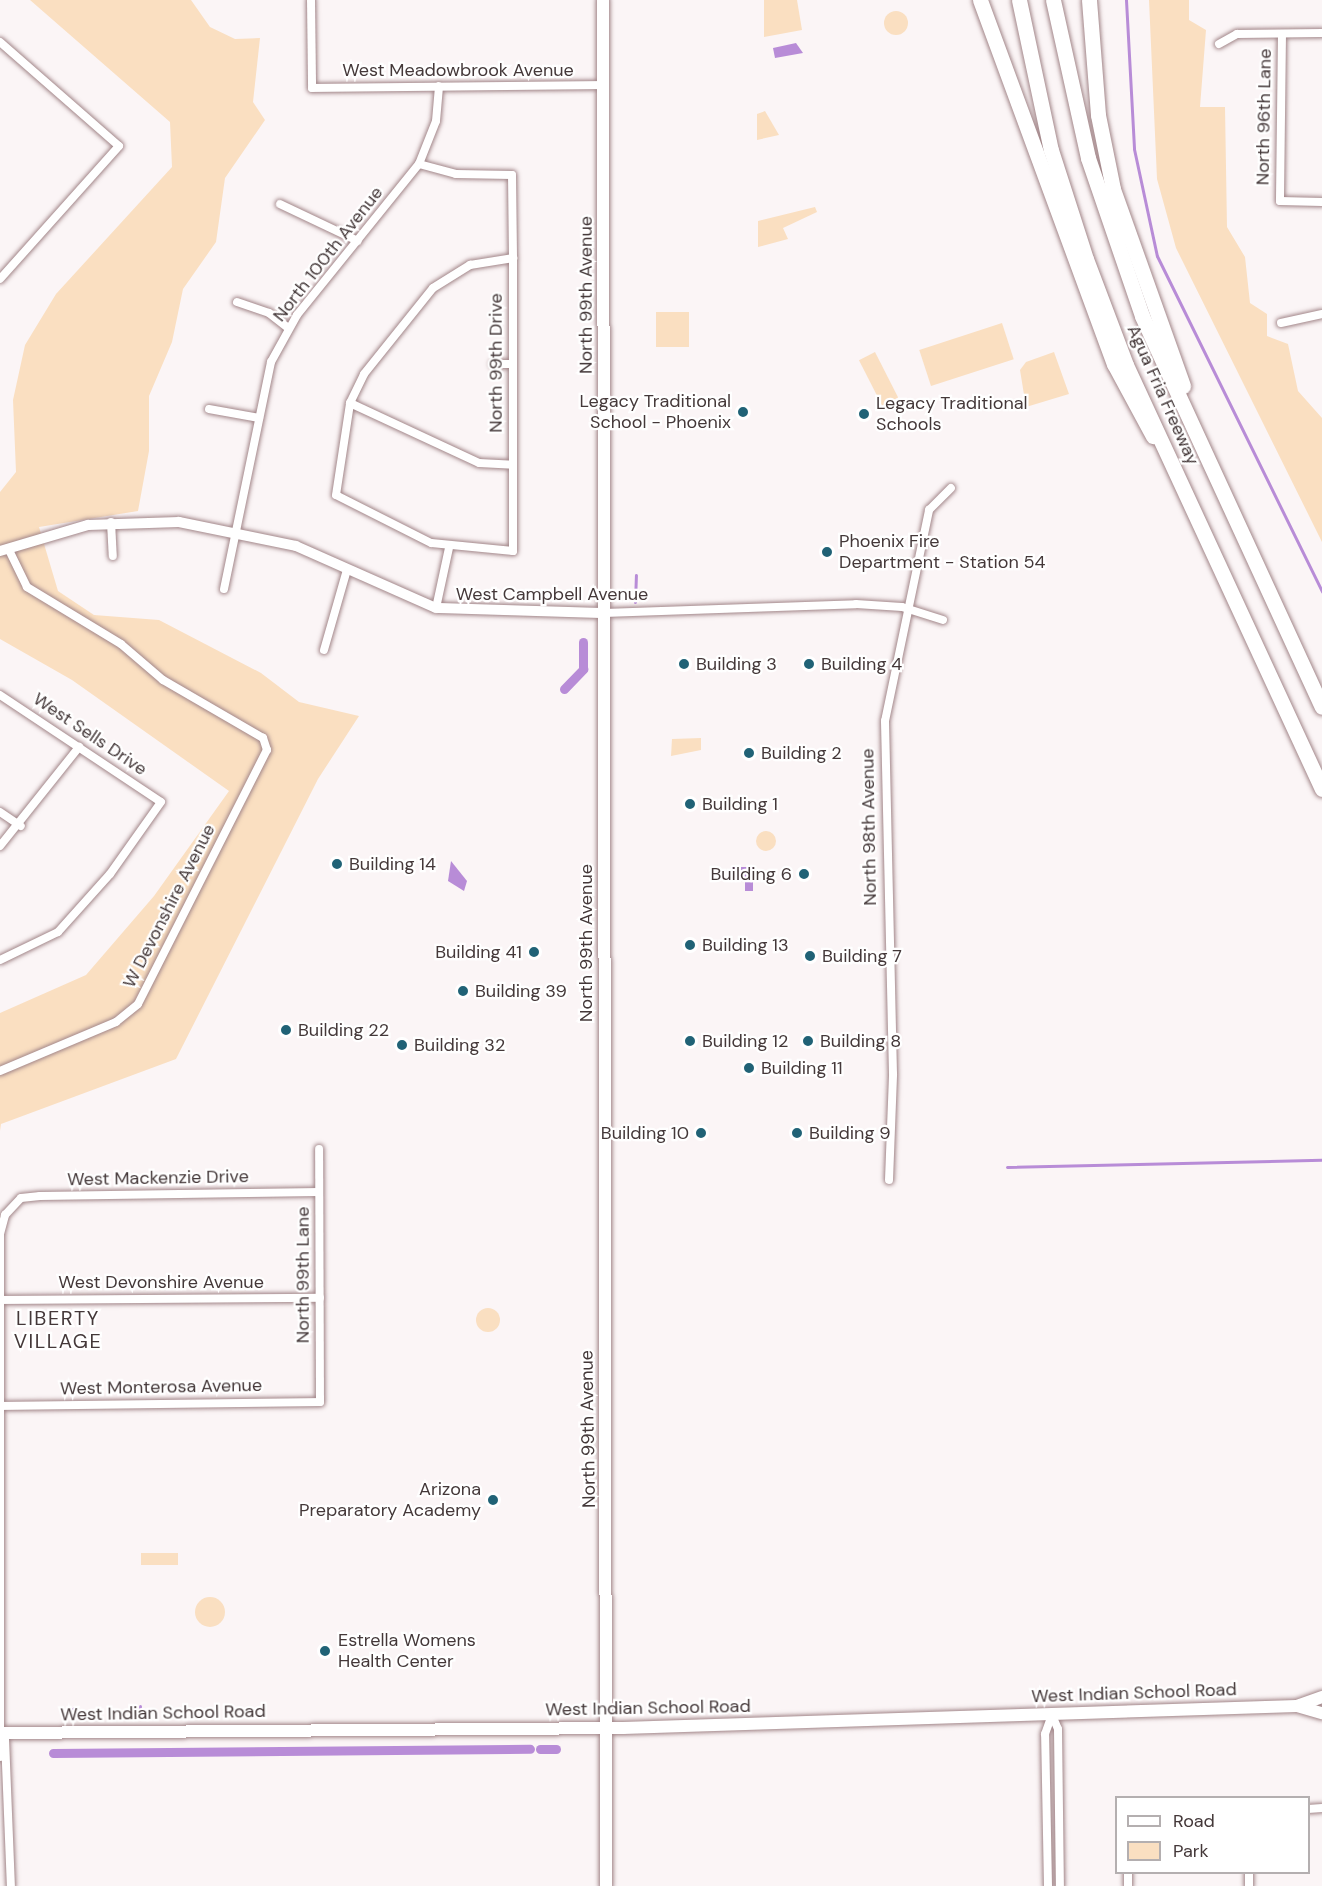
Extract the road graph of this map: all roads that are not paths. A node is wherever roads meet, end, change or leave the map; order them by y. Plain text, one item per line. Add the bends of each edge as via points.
1 (311, 0) edge
2 (603, 0) edge
3 (980, 0) edge
4 (1019, 0) edge
5 (1053, 0) edge
6 (1089, 0) edge
7 (1322, 33) edge
8 (1282, 34) junction
9 (0, 42) edge
10 (1219, 44) dead end
11 (603, 85) junction
12 (439, 86) junction
13 (419, 164) junction
14 (1322, 202) edge
15 (280, 204) dead end
16 (358, 241) junction
17 (513, 258) junction
18 (0, 279) edge
19 (237, 302) dead end
20 (1322, 314) edge
21 (1281, 323) dead end
22 (288, 328) junction
23 (494, 364) dead end
24 (513, 364) junction
25 (350, 403) junction
26 (209, 409) dead end
27 (259, 418) junction
28 (1200, 446) junction
29 (1166, 453) junction
30 (513, 465) junction
31 (951, 488) dead end
32 (111, 522) junction
33 (236, 532) junction
34 (449, 548) junction
35 (4, 550) edge
36 (114, 556) dead end
37 (347, 570) junction
38 (224, 589) dead end
39 (436, 608) junction
40 (906, 608) junction
41 (604, 613) junction
42 (943, 620) dead end
43 (324, 650) dead end
44 (0, 695) edge
45 (1322, 707) edge
46 (79, 747) junction
47 (1321, 788) edge
48 (0, 812) edge
49 (21, 826) junction
50 (0, 846) edge
51 (0, 960) edge
52 (0, 1071) edge
53 (319, 1149) dead end
54 (889, 1180) dead end
55 (319, 1192) junction
56 (320, 1298) junction
57 (1, 1300) edge
58 (320, 1402) joint
59 (1, 1406) edge
60 (1, 1440) edge
61 (1322, 1697) edge
62 (1297, 1706) junction
63 (1322, 1713) edge
64 (1052, 1715) junction
65 (607, 1729) junction
66 (2, 1732) edge
67 (0, 1757) edge
68 (0, 1880) edge
69 (11, 1883) edge
70 (606, 1886) edge
71 (1048, 1886) edge
72 (1060, 1886) edge

1 - 12 street, West Meadowbrook Avenue via 312,88
2 - 11 main road, North 99th Avenue
3 - 29 highway via 1114,364 1139,419
4 - 29 highway, Agua Fria Freeway via 1062,189 1126,364
5 - 28 highway, Agua Fria Freeway via 1106,216 1150,335
6 - 28 highway via 1098,115 1113,189
7 - 8 street
8 - 10 street via 1237,34
8 - 14 street, North 96th Lane via 1280,201
9 - 18 street via 119,146
11 - 12 street, West Meadowbrook Avenue
11 - 41 main road, North 99th Avenue
12 - 13 street, North 100th Avenue via 436,121
13 - 16 street, North 100th Avenue
13 - 17 street, North 99th Drive via 448,173 512,175
15 - 16 street
16 - 22 street, North 100th Avenue
17 - 24 street, North 99th Drive
17 - 25 street via 470,265 433,288 364,374
19 - 22 street
20 - 21 street
22 - 27 street, North 100th Avenue via 271,362
23 - 24 street
24 - 30 street, North 99th Drive
25 - 30 street via 479,463
25 - 34 street via 336,495
26 - 27 street
27 - 33 street, North 100th Avenue
28 - 45 highway, Agua Fria Freeway
29 - 47 highway, Agua Fria Freeway
30 - 34 street, North 99th Drive via 513,550
31 - 40 street, North 98th Avenue via 929,510
32 - 33 street, West Campbell Avenue via 171,521
32 - 35 street, West Campbell Avenue
32 - 36 street
33 - 37 street, West Campbell Avenue via 296,546
33 - 38 street, North 100th Avenue
34 - 39 street
35 - 52 street, W Devonshire Avenue via 27,587 121,644 164,680 263,738 267,750 138,1004 116,1022
37 - 39 street, West Campbell Avenue
37 - 43 street
39 - 41 street, West Campbell Avenue
40 - 41 street, West Campbell Avenue via 856,604
40 - 42 street, West Campbell Avenue
40 - 54 street, North 98th Avenue via 883,758 893,1074
41 - 65 main road, North 99th Avenue
44 - 46 street, West Sells Drive
46 - 49 street
46 - 51 street, West Sells Drive via 161,802 110,874 58,932
48 - 49 street
49 - 50 street
53 - 55 street, North 99th Lane
55 - 56 street, North 99th Lane
55 - 57 street, West Mackenzie Drive via 21,1198 5,1215
56 - 57 street, West Devonshire Avenue
56 - 58 street, North 99th Lane
57 - 59 street
58 - 59 street, West Monterosa Avenue
59 - 60 street
60 - 66 street
61 - 62 main road, West Indian School Road
62 - 63 main road, West Indian School Road
62 - 64 main road, West Indian School Road
64 - 65 main road, West Indian School Road
64 - 71 street via 1045,1734
64 - 72 street via 1058,1729
65 - 66 main road, West Indian School Road
65 - 70 main road, North 99th Avenue
66 - 67 street
66 - 69 street via 10,1766
68 - 69 street

